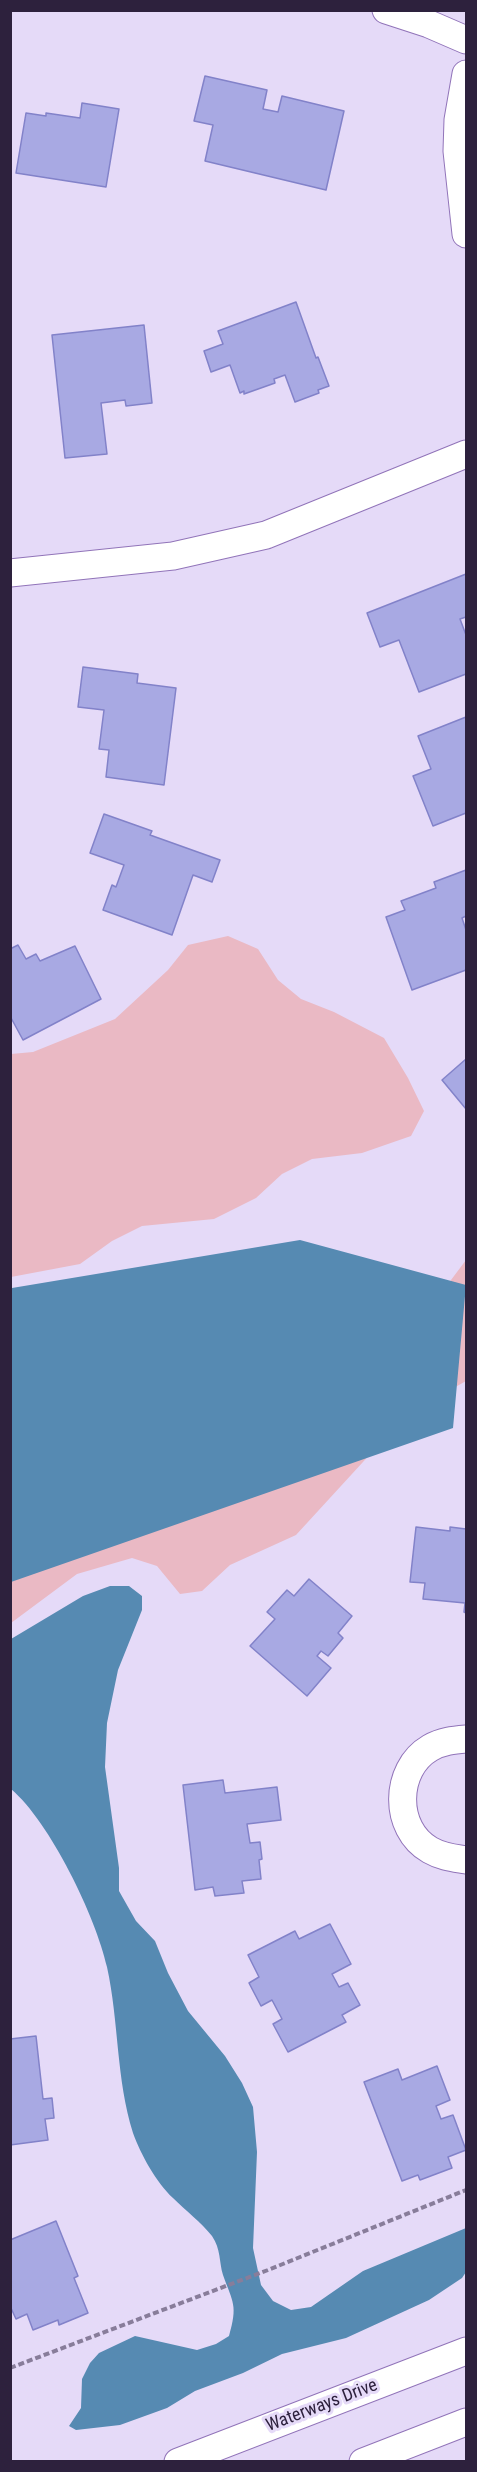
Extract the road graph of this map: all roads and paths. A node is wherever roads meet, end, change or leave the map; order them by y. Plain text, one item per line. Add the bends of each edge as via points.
1 (386, 10) edge
2 (466, 40) edge
3 (466, 74) edge
4 (466, 234) edge
5 (466, 454) edge
6 (10, 573) edge
7 (466, 1739) edge
8 (466, 1860) edge
9 (466, 2190) edge
10 (466, 2351) edge
11 (10, 2368) edge
12 (466, 2422) edge
13 (178, 2462) edge
14 (363, 2462) edge

1 - 2 street
3 - 4 street via 458,151
5 - 6 street via 266,535 174,556
7 - 8 street via 447,1740 429,1748 415,1762 402,1798 414,1836 429,1850 447,1858
9 - 11 path
10 - 13 street, Waterways Drive
12 - 14 street

